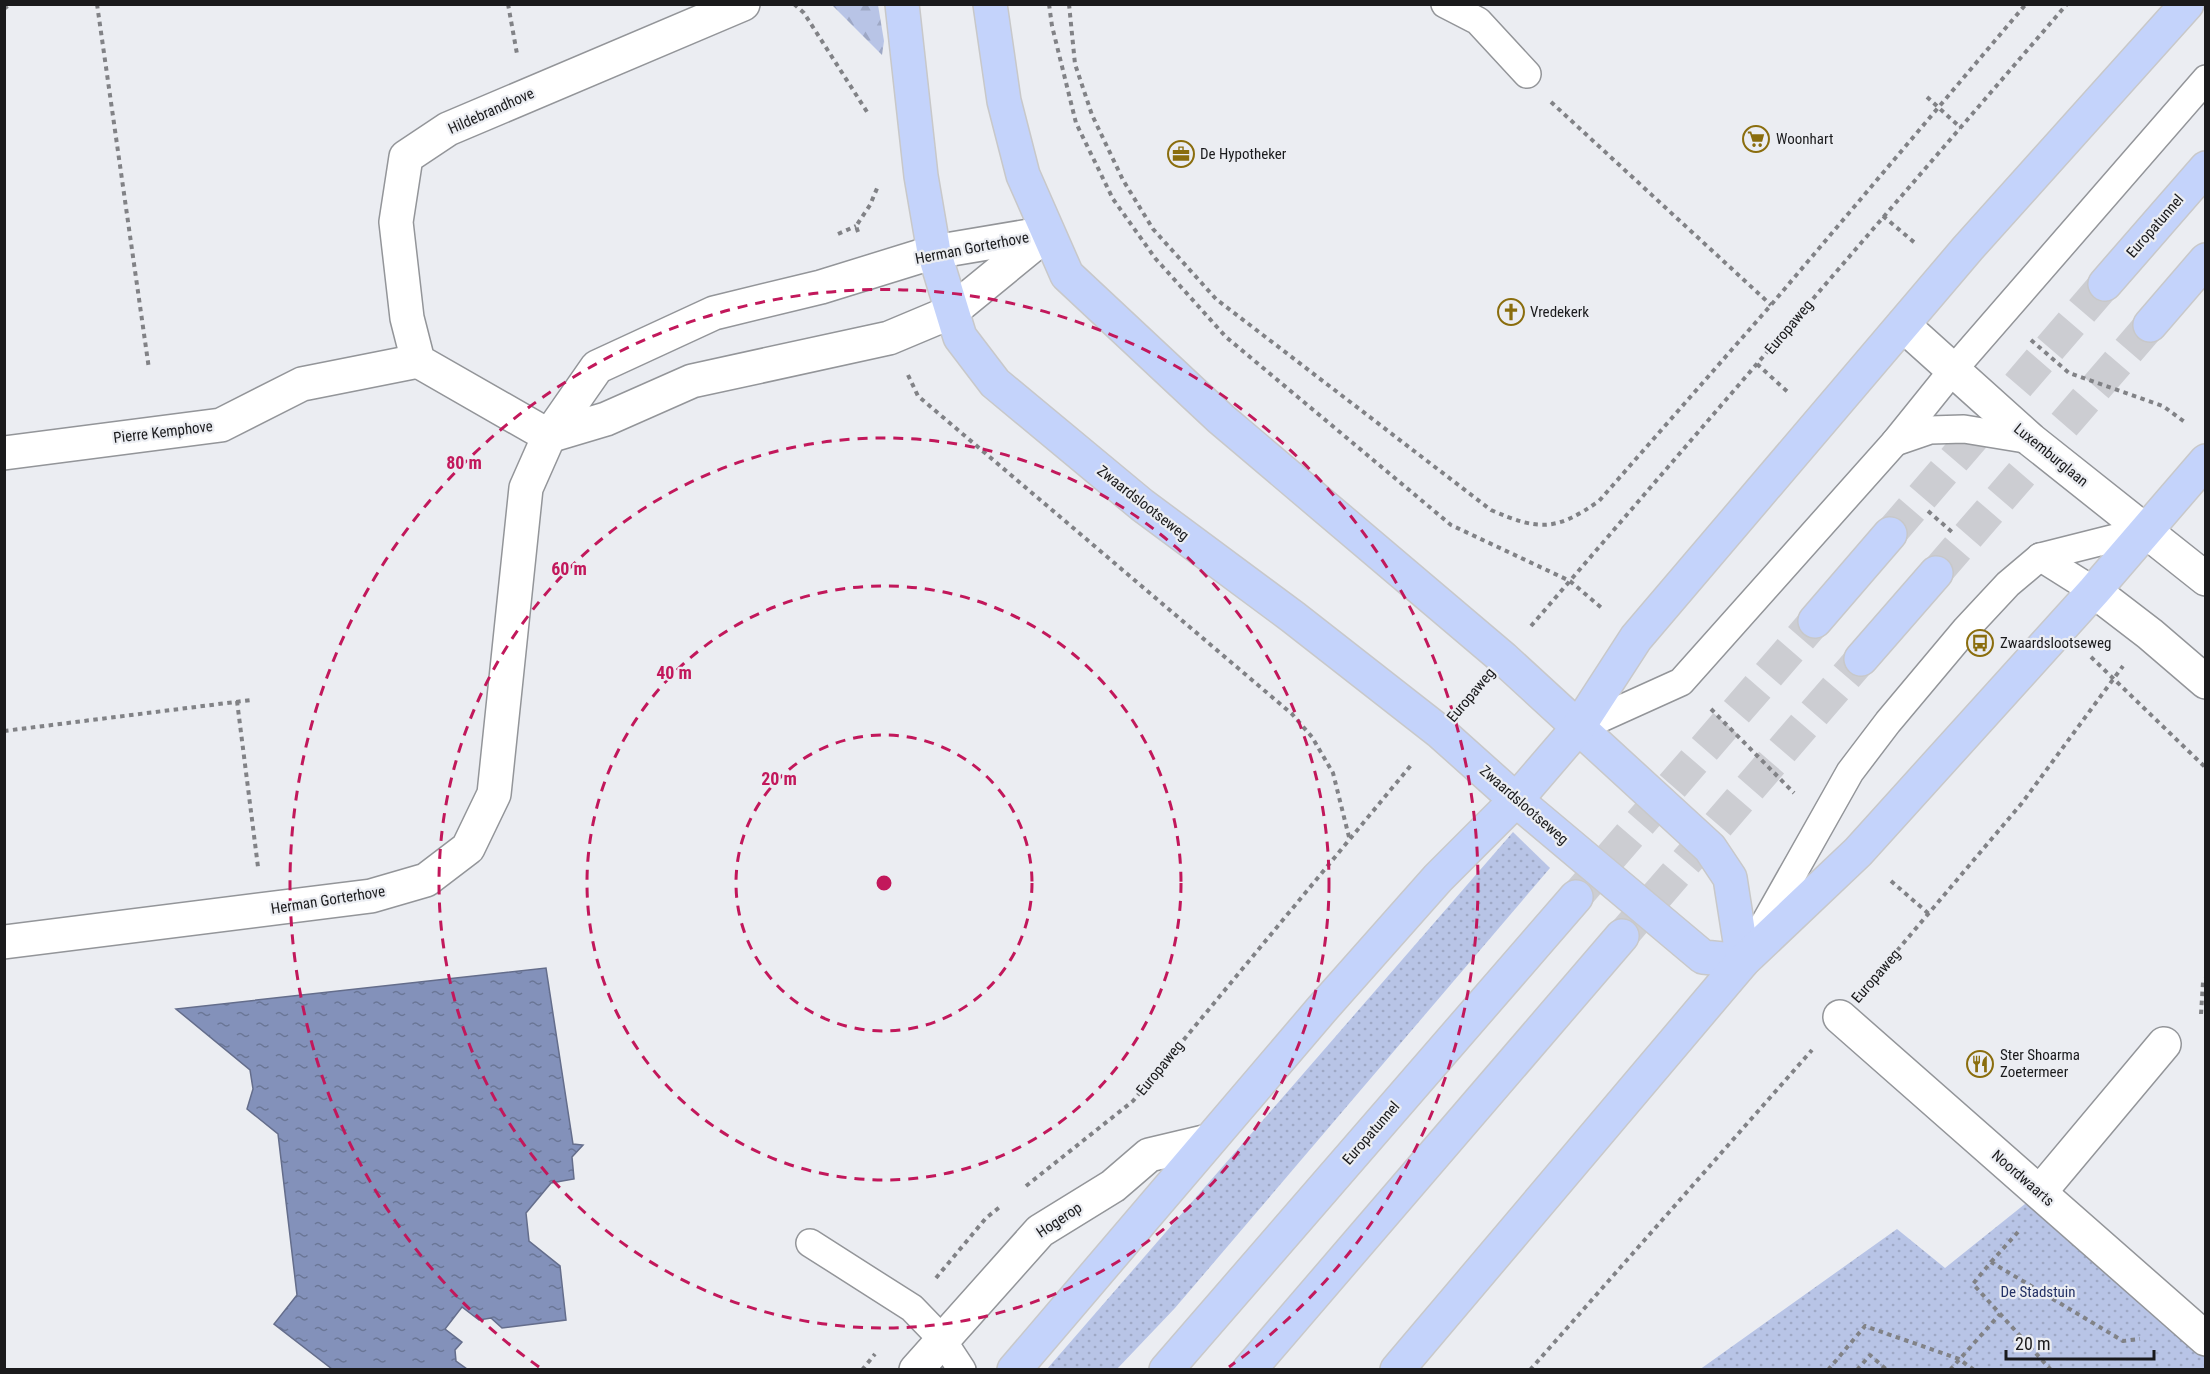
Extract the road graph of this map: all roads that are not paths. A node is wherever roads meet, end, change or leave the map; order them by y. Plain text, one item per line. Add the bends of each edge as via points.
1 (743, 4) edge
2 (990, 4) edge
3 (1445, 4) edge
4 (2187, 4) edge
5 (902, 5) edge
6 (1527, 74) road end
7 (2205, 79) edge
8 (2205, 168) edge
9 (1047, 233) junction
10 (934, 252) junction
11 (2205, 260) edge
12 (2105, 284) tunnel mouth
13 (951, 312) junction
14 (1903, 324) junction
15 (2150, 325) tunnel mouth
16 (418, 361) junction
17 (1953, 370) junction
18 (549, 436) junction
19 (2031, 440) junction
20 (1895, 442) junction
21 (4, 453) edge
22 (2205, 461) edge
23 (2147, 530) junction
24 (1890, 534) tunnel mouth
25 (2040, 557) junction
26 (1936, 573) tunnel mouth
27 (2205, 579) edge
28 (2094, 591) junction
29 (1815, 621) tunnel mouth
30 (1861, 659) tunnel mouth
31 (2205, 682) edge
32 (1577, 729) junction
33 (1516, 800) junction
34 (1576, 897) tunnel mouth
35 (1622, 936) tunnel mouth
36 (4, 942) edge
37 (1743, 961) junction
38 (1840, 1017) road end
39 (2164, 1044) dead end
40 (1208, 1141) junction
41 (2040, 1192) junction
42 (810, 1243) dead end
43 (2195, 1330) edge
44 (941, 1338) junction
45 (916, 1370) edge
46 (962, 1370) edge
47 (1014, 1370) edge
48 (1166, 1370) edge
49 (1249, 1370) edge
50 (1397, 1370) edge

1 - 16 street, Hildebrandhove via 448,129 406,157 396,222 407,318
2 - 9 main road via 1004,101 1023,175
3 - 6 lane via 1478,21
4 - 14 main road
5 - 10 main road, Zwaardslootseweg via 921,176
7 - 17 lane
8 - 12 main road, Europatunnel
9 - 10 street, Herman Gorterhove
9 - 13 street, Herman Gorterhove
9 - 32 main road via 1067,275 1096,304 1221,419 1503,658
10 - 13 main road, Zwaardslootseweg
10 - 18 street, Herman Gorterhove via 821,287 714,313 669,332 597,367
11 - 15 main road
13 - 18 street, Herman Gorterhove via 890,338 692,381 606,419
13 - 33 main road, Zwaardslootseweg via 960,338 994,383 1142,505 1440,732
14 - 17 street, Luxemburglaan
14 - 32 main road via 1636,638
16 - 18 street
16 - 21 street, Pierre Kemphove via 302,384 221,424
17 - 19 street, Luxemburglaan
17 - 20 lane
18 - 36 street, Herman Gorterhove via 526,488 494,794 468,848 426,880 371,896
19 - 20 lane via 1964,429 1930,430
19 - 23 street, Luxemburglaan
20 - 32 lane via 1681,682
22 - 23 main road
23 - 25 lane
23 - 27 street, Luxemburglaan
23 - 28 main road
24 - 29 main road
25 - 28 lane
25 - 37 lane via 1966,629 1850,772
26 - 30 main road
28 - 31 street
28 - 37 main road via 1858,852
32 - 33 main road
32 - 37 main road via 1710,848 1730,878
33 - 37 main road, Zwaardslootseweg via 1703,957
33 - 40 main road via 1438,878
34 - 48 main road, Europatunnel
35 - 49 main road
37 - 50 main road
38 - 41 street, Noordwaarts
39 - 41 street
40 - 44 street, Hogerop via 1149,1155 1113,1186 1040,1231
40 - 47 main road
41 - 43 street, Noordwaarts
42 - 44 lane via 912,1308
44 - 45 street, Hogerop
44 - 46 lane

